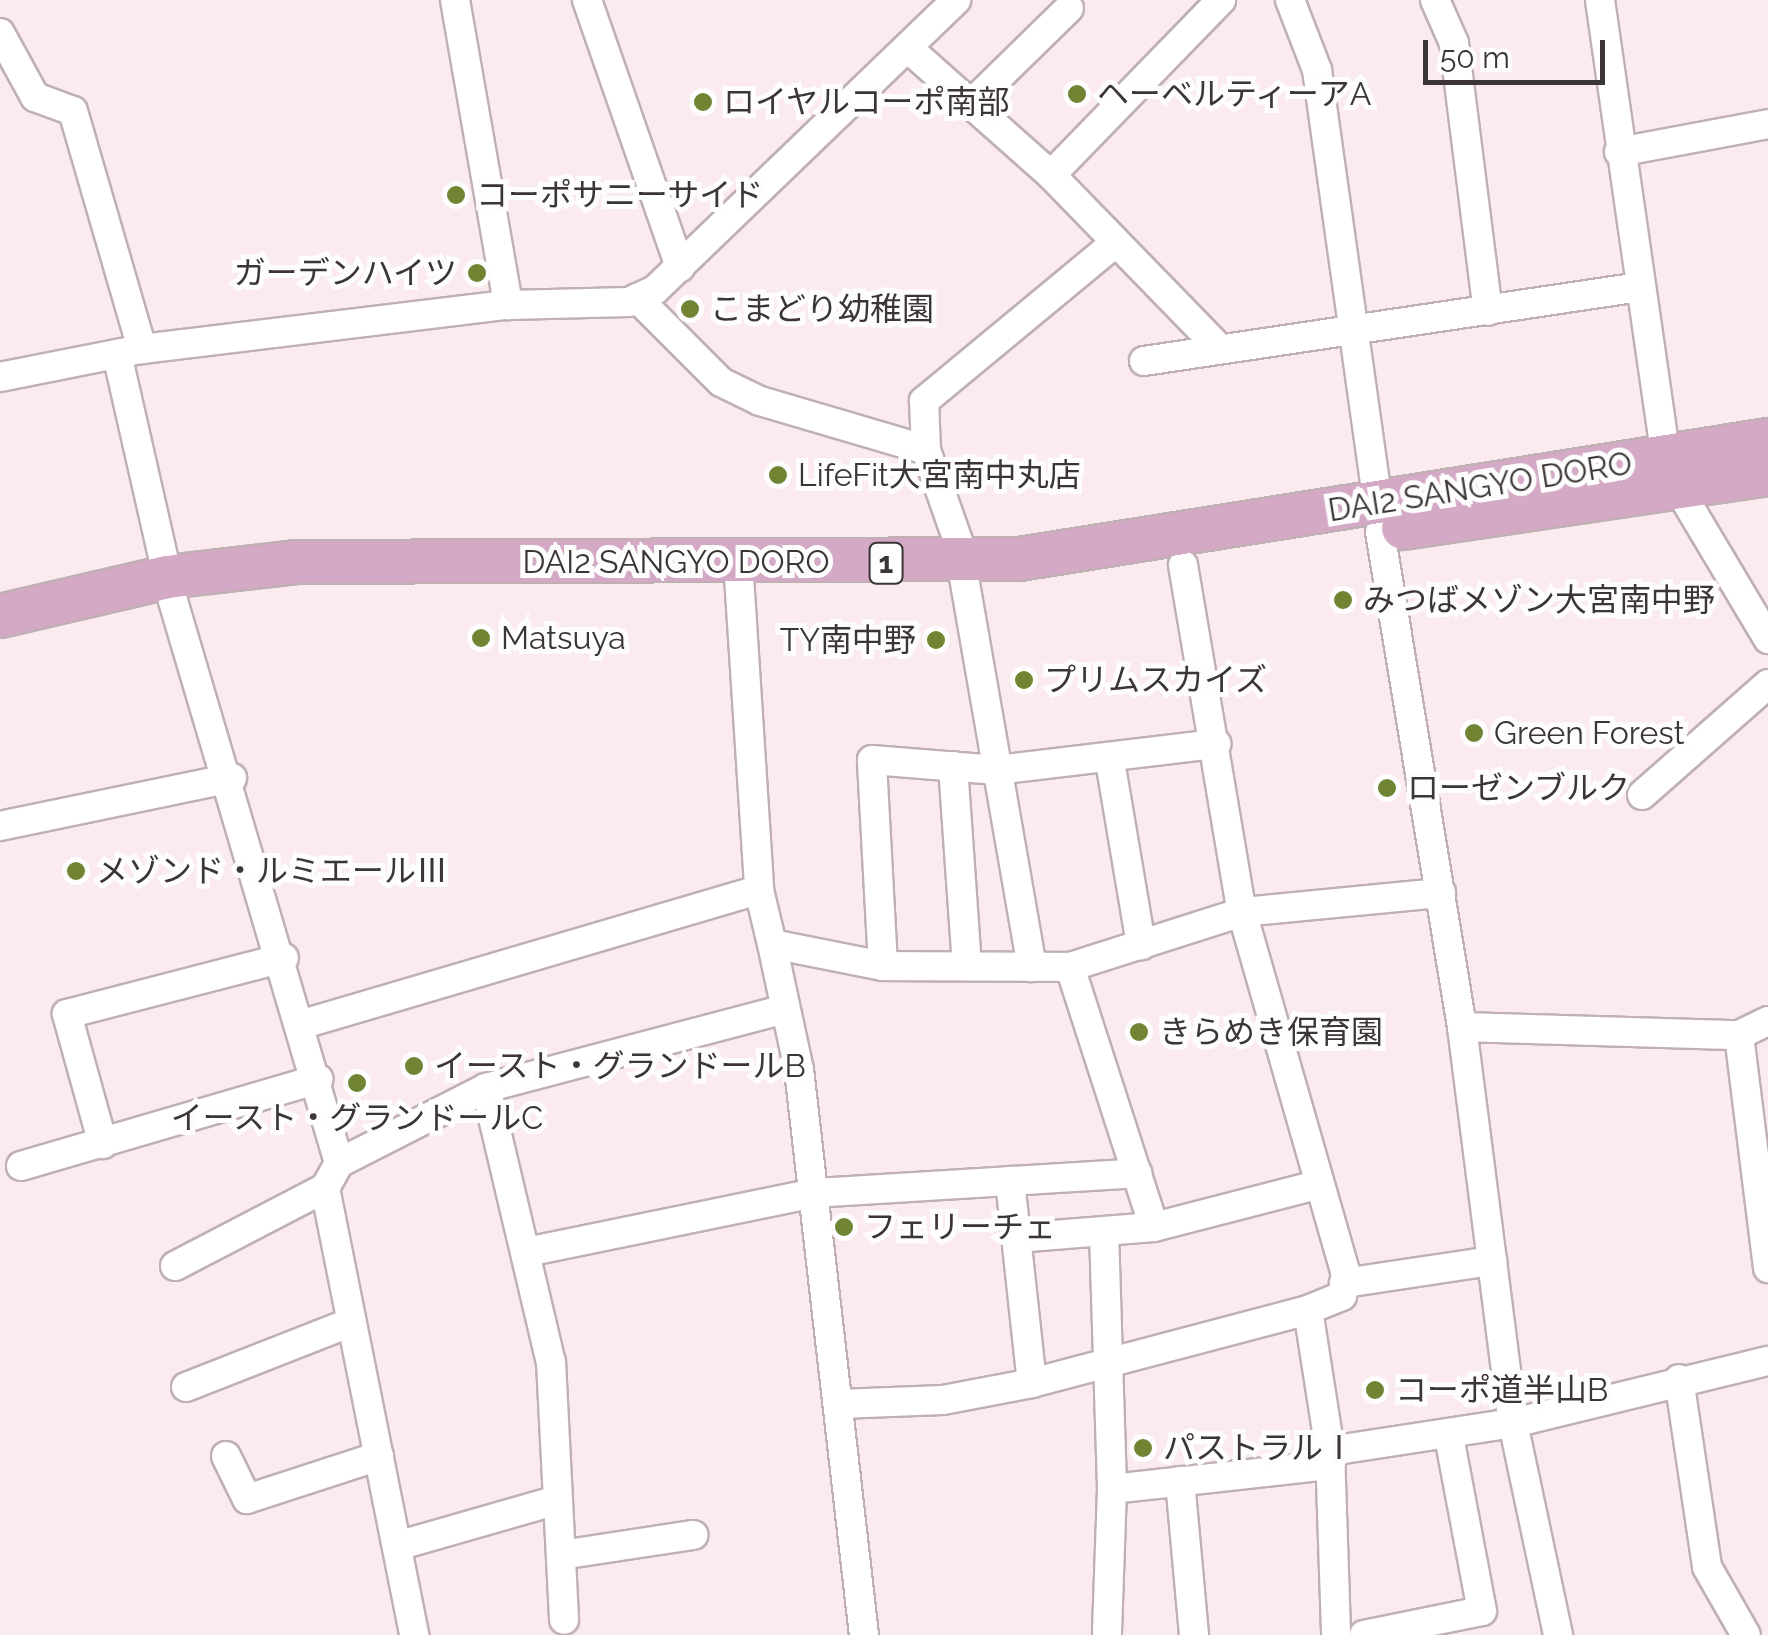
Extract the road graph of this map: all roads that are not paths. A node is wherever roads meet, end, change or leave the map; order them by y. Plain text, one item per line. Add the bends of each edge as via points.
1 (455, 0) edge
2 (587, 0) edge
3 (1221, 0) edge
4 (1290, 0) edge
5 (1435, 0) edge
6 (1600, 0) edge
7 (955, 1) edge
8 (1069, 8) dead end
9 (0, 33) edge
10 (909, 49) junction
11 (972, 104) junction
12 (1768, 124) edge
13 (1619, 152) junction
14 (1051, 174) junction
15 (1116, 242) junction
16 (680, 266) junction
17 (1640, 287) junction
18 (638, 298) junction
19 (508, 305) junction
20 (1488, 311) junction
21 (1352, 332) junction
22 (1220, 349) junction
23 (130, 352) junction
24 (1144, 361) dead end
25 (0, 376) edge
26 (1768, 440) edge
27 (926, 450) junction
28 (1672, 472) junction
29 (1768, 474) edge
30 (1379, 517) junction
31 (1183, 565) junction
32 (741, 576) junction
33 (965, 576) junction
34 (170, 589) junction
35 (0, 616) edge
36 (1768, 639) edge
37 (0, 644) edge
38 (1768, 684) edge
39 (1216, 744) junction
40 (1110, 761) junction
41 (953, 766) junction
42 (996, 770) junction
43 (232, 778) junction
44 (1642, 795) dead end
45 (0, 826) edge
46 (759, 890) junction
47 (1441, 893) junction
48 (1242, 912) junction
49 (772, 944) junction
50 (1142, 944) junction
51 (284, 958) junction
52 (883, 966) junction
53 (967, 966) junction
54 (1032, 966) junction
55 (1070, 968) junction
56 (784, 1008) junction
57 (1768, 1021) edge
58 (303, 1024) junction
59 (1462, 1027) junction
60 (1738, 1036) junction
61 (318, 1079) junction
62 (486, 1088) junction
63 (103, 1144) junction
64 (339, 1162) junction
65 (21, 1166) dead end
66 (1137, 1173) junction
67 (1010, 1181) junction
68 (1320, 1184) junction
69 (324, 1188) junction
70 (814, 1193) junction
71 (1154, 1227) junction
72 (1104, 1232) junction
73 (1016, 1238) junction
74 (527, 1252) junction
75 (1492, 1260) junction
76 (176, 1266) dead end
77 (1768, 1268) edge
78 (1344, 1283) junction
79 (1308, 1310) junction
80 (352, 1322) junction
81 (1110, 1360) junction
82 (1768, 1360) edge
83 (1679, 1378) junction
84 (1032, 1383) junction
85 (186, 1387) dead end
86 (839, 1404) junction
87 (1513, 1422) junction
88 (1449, 1436) junction
89 (226, 1456) dead end
90 (379, 1456) junction
91 (1331, 1458) junction
92 (1180, 1481) junction
93 (1112, 1489) junction
94 (557, 1500) junction
95 (694, 1535) dead end
96 (397, 1546) junction
97 (561, 1555) junction
98 (564, 1620) dead end
99 (414, 1635) edge
100 (864, 1635) edge
101 (1106, 1635) edge
102 (1194, 1635) edge
103 (1336, 1635) edge
104 (1364, 1635) edge
105 (1558, 1635) edge
106 (1746, 1635) edge

1 - 19 street
2 - 16 street
3 - 14 street
4 - 21 street via 1316,70
5 - 20 street via 1454,43
6 - 13 street
7 - 10 street
8 - 11 street
9 - 23 street via 35,96 72,111
10 - 11 street
10 - 16 street
11 - 14 street
12 - 13 street
13 - 17 street
14 - 15 street
15 - 22 street
15 - 27 street via 924,401
16 - 18 street
17 - 20 street
17 - 28 street
18 - 19 street
18 - 27 street via 721,382 760,401
19 - 23 street
20 - 21 street
21 - 22 street
21 - 30 street
22 - 24 street
23 - 25 street
23 - 34 street
26 - 28 main road, DAI2 SANGYO DORO / 1
27 - 33 street
28 - 29 main road, DAI2 SANGYO DORO / 1
28 - 30 main road, DAI2 SANGYO DORO / 1
28 - 36 street
30 - 31 main road, DAI2 SANGYO DORO / 1
30 - 33 main road, DAI2 SANGYO DORO / 1 via 1085,552
30 - 47 street
31 - 33 main road, DAI2 SANGYO DORO / 1
31 - 39 street
32 - 33 main road, DAI2 SANGYO DORO / 1
32 - 34 main road, DAI2 SANGYO DORO / 1 via 296,562
32 - 46 street
33 - 42 street
34 - 35 main road, DAI2 SANGYO DORO / 1
34 - 37 main road, DAI2 SANGYO DORO / 1
34 - 43 street
38 - 44 street
39 - 40 street
39 - 48 street
40 - 42 street
40 - 50 street
41 - 42 street
41 - 52 street via 872,760
41 - 53 street
42 - 54 street
43 - 45 street
43 - 51 street
46 - 49 street
46 - 58 street
47 - 48 street
47 - 59 street
48 - 50 street
48 - 68 street
49 - 52 street
49 - 56 street
50 - 55 street
51 - 58 street
51 - 63 street via 67,1014
52 - 53 street
53 - 54 street
54 - 55 street
55 - 66 street
56 - 62 street
56 - 70 street
57 - 60 street
58 - 61 street
59 - 60 street
59 - 75 street
60 - 77 street
61 - 63 street
61 - 64 street
62 - 64 street
62 - 74 street
63 - 65 street
64 - 69 street
66 - 67 street
66 - 71 street
67 - 70 street
67 - 73 street
68 - 71 street
68 - 78 street
69 - 76 street
69 - 80 street
70 - 74 street
70 - 86 street
71 - 72 street
72 - 73 street
72 - 81 street
73 - 84 street
74 - 94 street via 550,1362
75 - 78 street
75 - 87 street
78 - 79 street via 1342,1296
79 - 81 street
79 - 91 street
80 - 85 street
80 - 90 street
81 - 84 street
81 - 93 street
82 - 83 street
83 - 87 street
83 - 106 street via 1708,1567
84 - 86 street via 943,1400
86 - 100 street
87 - 88 street
87 - 105 street
88 - 91 street
88 - 104 street via 1482,1610
89 - 90 street via 247,1499
90 - 96 street
91 - 92 street
91 - 103 street
92 - 93 street
92 - 102 street
93 - 101 street
94 - 96 street
94 - 97 street
95 - 97 street
96 - 99 street
97 - 98 street

